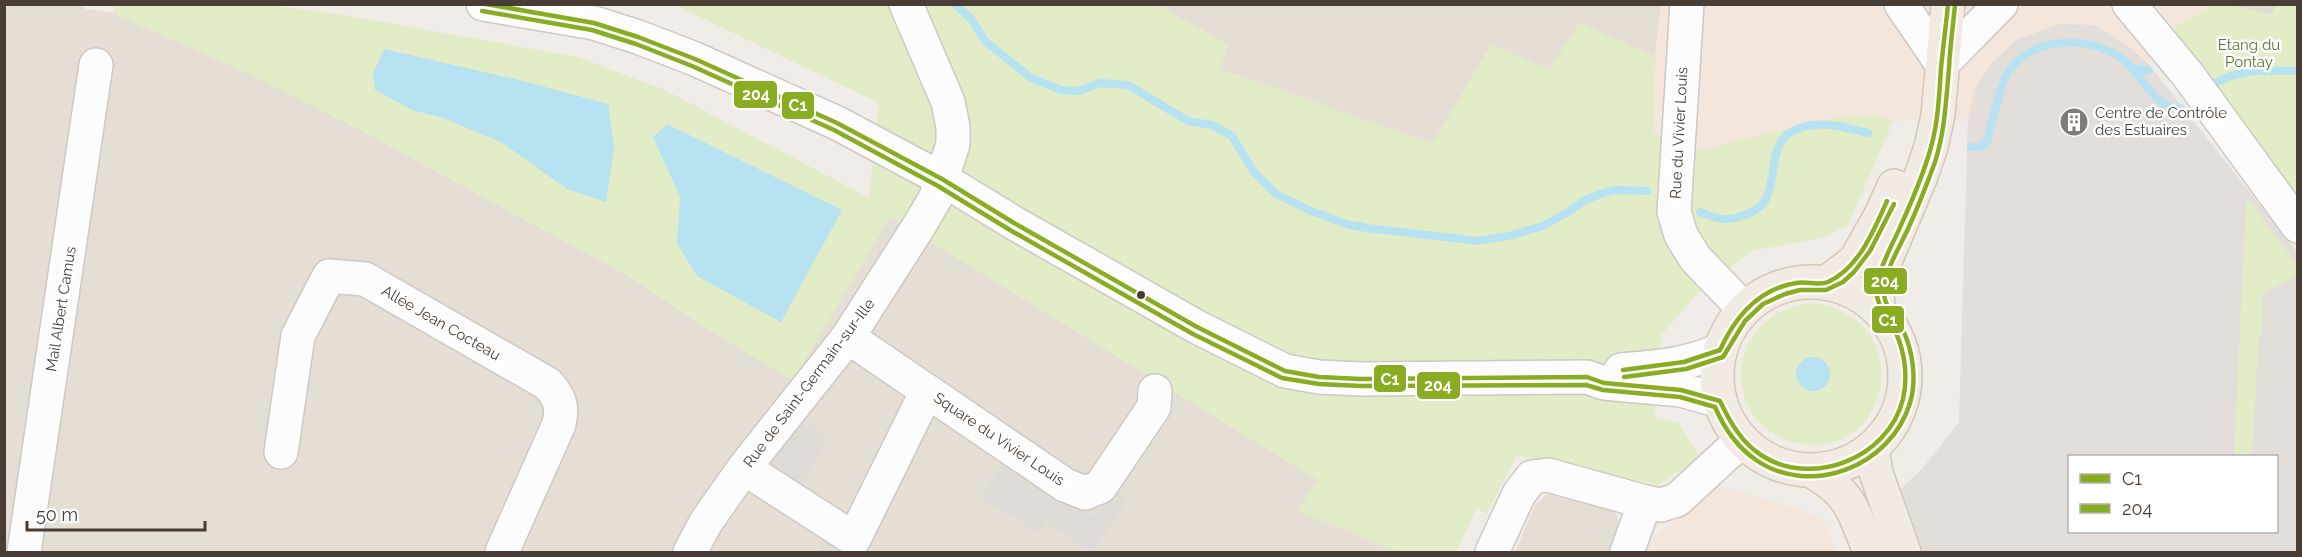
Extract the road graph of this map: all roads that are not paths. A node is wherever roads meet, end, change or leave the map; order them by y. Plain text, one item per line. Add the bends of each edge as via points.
1 (483, 4) edge
2 (906, 4) edge
3 (1687, 4) edge
4 (1901, 4) edge
5 (1948, 4) edge
6 (2001, 4) edge
7 (2129, 4) edge
8 (1942, 64) junction
9 (96, 65) dead end
10 (942, 179) junction
11 (2298, 226) edge
12 (1826, 283) junction
13 (1744, 309) junction
14 (1878, 309) junction
15 (848, 337) junction
16 (1720, 350) junction
17 (1587, 377) junction
18 (927, 392) junction
19 (1155, 392) dead end
20 (1720, 401) junction
21 (1742, 440) junction
22 (1872, 449) junction
23 (281, 452) dead end
24 (744, 468) junction
25 (1812, 471) junction
26 (1645, 502) junction
27 (24, 552) edge
28 (502, 552) edge
29 (690, 552) edge
30 (1492, 552) edge
31 (1627, 552) edge
32 (1870, 552) edge
33 (1904, 552) edge

1 - 10 street via 594,23 638,37 837,123
2 - 10 street, Rue de Saint-Germain-sur-Ille via 948,102 953,144
3 - 13 street, Rue du Vivier Louis via 1674,212 1681,235 1695,258
4 - 8 street
5 - 8 main road
6 - 8 street
7 - 11 street via 2188,75
8 - 12 main road via 1881,215 1855,261
8 - 14 main road via 1931,147 1883,266 1877,286
9 - 27 street, Mail Albert Camus
10 - 15 street, Rue de Saint-Germain-sur-Ille via 920,226
10 - 17 street via 1197,327 1285,371 1361,379
12 - 13 main road via 1796,282 1768,292
12 - 14 main road via 1863,297
13 - 16 main road via 1725,335
14 - 22 main road via 1895,331 1904,357 1906,384 1899,411 1888,432
15 - 18 street, Square du Vivier Louis
15 - 24 street, Rue de Saint-Germain-sur-Ille
16 - 17 street via 1680,364 1601,371
16 - 20 main road via 1716,376
17 - 20 street via 1681,390
18 - 19 street, Square du Vivier Louis via 1065,485 1085,493 1100,487 1154,407
18 - 24 street, Square du Vivier Louis via 854,539
20 - 21 main road
21 - 25 main road via 1762,457 1786,467
21 - 26 street via 1677,500 1661,505
22 - 25 main road via 1833,468
22 - 33 main road via 1876,473
23 - 28 street, Allée Jean Cocteau via 298,336 329,276 365,279 548,384 558,396 562,409 559,424
24 - 29 street, Rue de Saint-Germain-sur-Ille
25 - 32 main road via 1843,493
26 - 30 street via 1548,475 1532,477 1519,494
26 - 31 street

